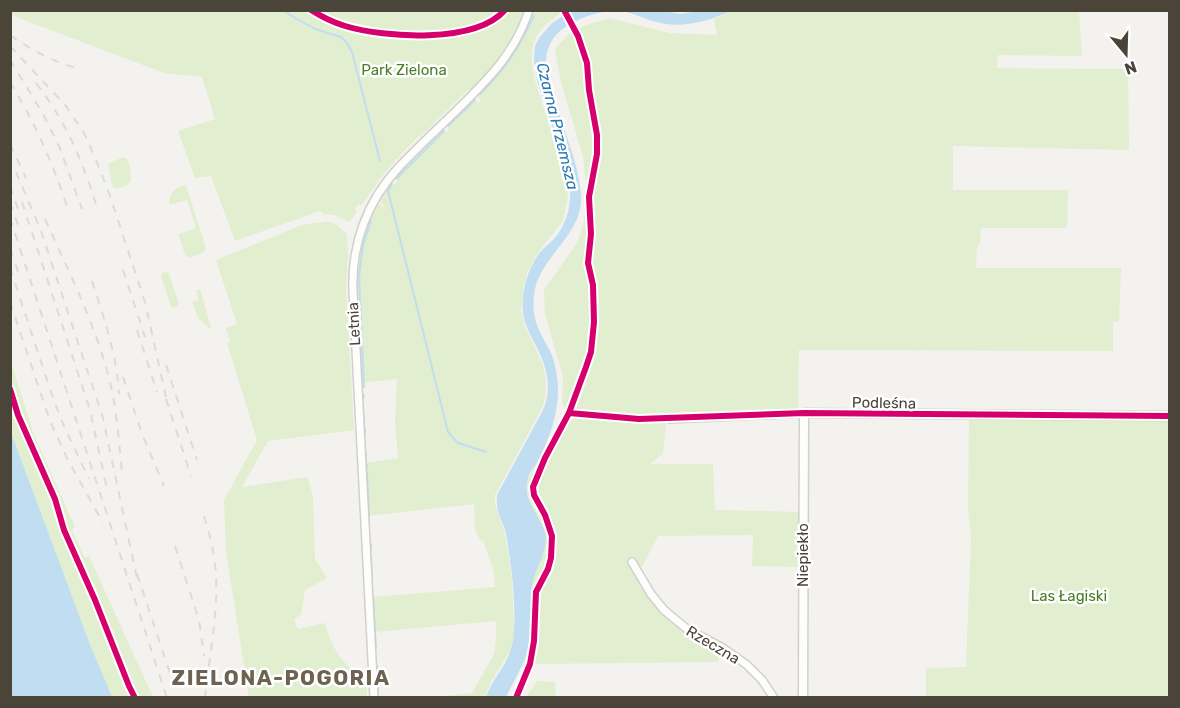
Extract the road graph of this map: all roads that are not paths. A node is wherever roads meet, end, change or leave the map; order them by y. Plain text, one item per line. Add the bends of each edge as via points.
1 (529, 10) edge
2 (804, 413) junction
3 (1170, 416) edge
4 (670, 419) dead end
5 (632, 562) dead end
6 (374, 698) edge
7 (774, 698) edge
8 (803, 698) edge

1 - 6 street, Letnia via 514,45 494,72 385,183 369,210 356,245 353,291
2 - 3 street, Podleśna
2 - 4 street, Podleśna
2 - 8 street, Niepiekło
5 - 7 street, Rzeczna via 664,610 687,629 747,665

